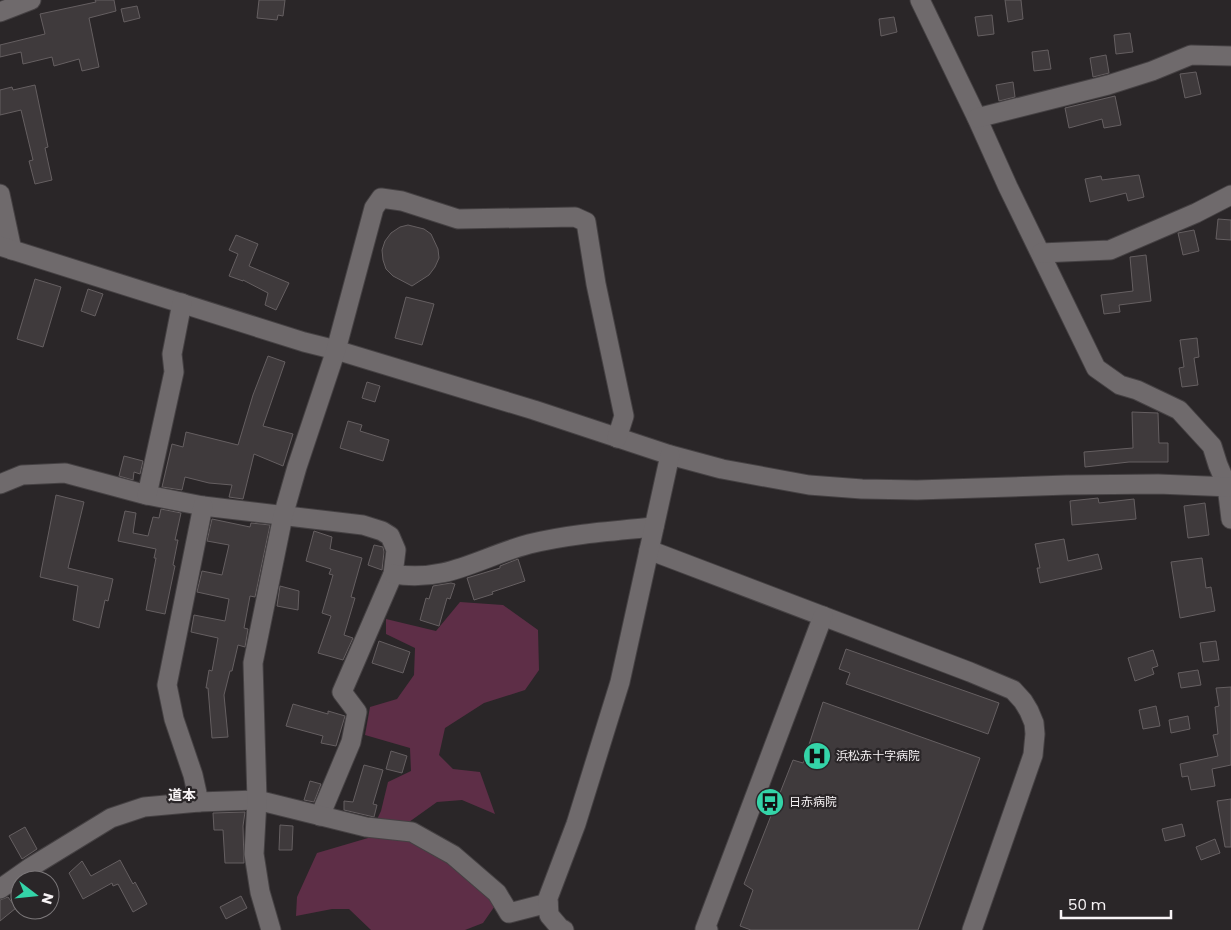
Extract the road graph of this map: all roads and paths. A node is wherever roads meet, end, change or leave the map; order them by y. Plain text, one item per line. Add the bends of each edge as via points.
1 (31, 0) edge
2 (920, 0) edge
3 (0, 12) edge
4 (1231, 56) edge
5 (977, 118) junction
6 (0, 194) edge
7 (1231, 195) edge
8 (6, 248) edge
9 (1041, 253) junction
10 (182, 303) junction
11 (336, 350) junction
12 (617, 438) junction
13 (670, 455) junction
14 (0, 484) edge
15 (1229, 486) edge
16 (147, 495) junction
17 (203, 506) junction
18 (283, 516) junction
19 (1231, 519) edge
20 (654, 527) junction
21 (649, 550) junction
22 (393, 574) junction
23 (823, 616) junction
24 (257, 800) junction
25 (198, 802) junction
26 (320, 816) junction
27 (0, 889) edge
28 (548, 901) junction
29 (271, 930) edge
30 (564, 930) edge
31 (708, 930) edge
32 (972, 930) edge

1 - 3 street
2 - 5 street
4 - 5 street via 1191,55 1108,85
5 - 9 street
6 - 8 street
7 - 9 street via 1110,250
8 - 10 street
9 - 15 street via 1096,368 1120,385 1179,410 1212,446
10 - 11 street
10 - 16 street via 172,354 174,372
11 - 12 street
11 - 12 street via 374,208 381,198 402,201 458,219 575,217 586,222 624,416
11 - 18 street
12 - 13 street
13 - 15 street via 722,469 809,485 862,489 1140,484
13 - 20 street
14 - 16 street via 22,475 65,473
15 - 19 street
16 - 17 street
17 - 18 street
17 - 25 street via 167,685
18 - 22 street via 362,525 382,531 390,536 396,550
18 - 24 street via 253,663
20 - 21 street
20 - 22 street via 554,539 442,574
21 - 23 street
21 - 28 street via 620,682 576,824
22 - 26 street via 342,692 357,712 351,742
23 - 31 street via 705,929
23 - 32 street via 1013,690 1029,711 1034,723 1033,755
24 - 25 street
24 - 26 street
24 - 29 street via 254,854
25 - 27 street via 144,807 111,818
26 - 28 street via 366,827 412,832 453,855 497,893 509,913
28 - 30 street via 549,915

